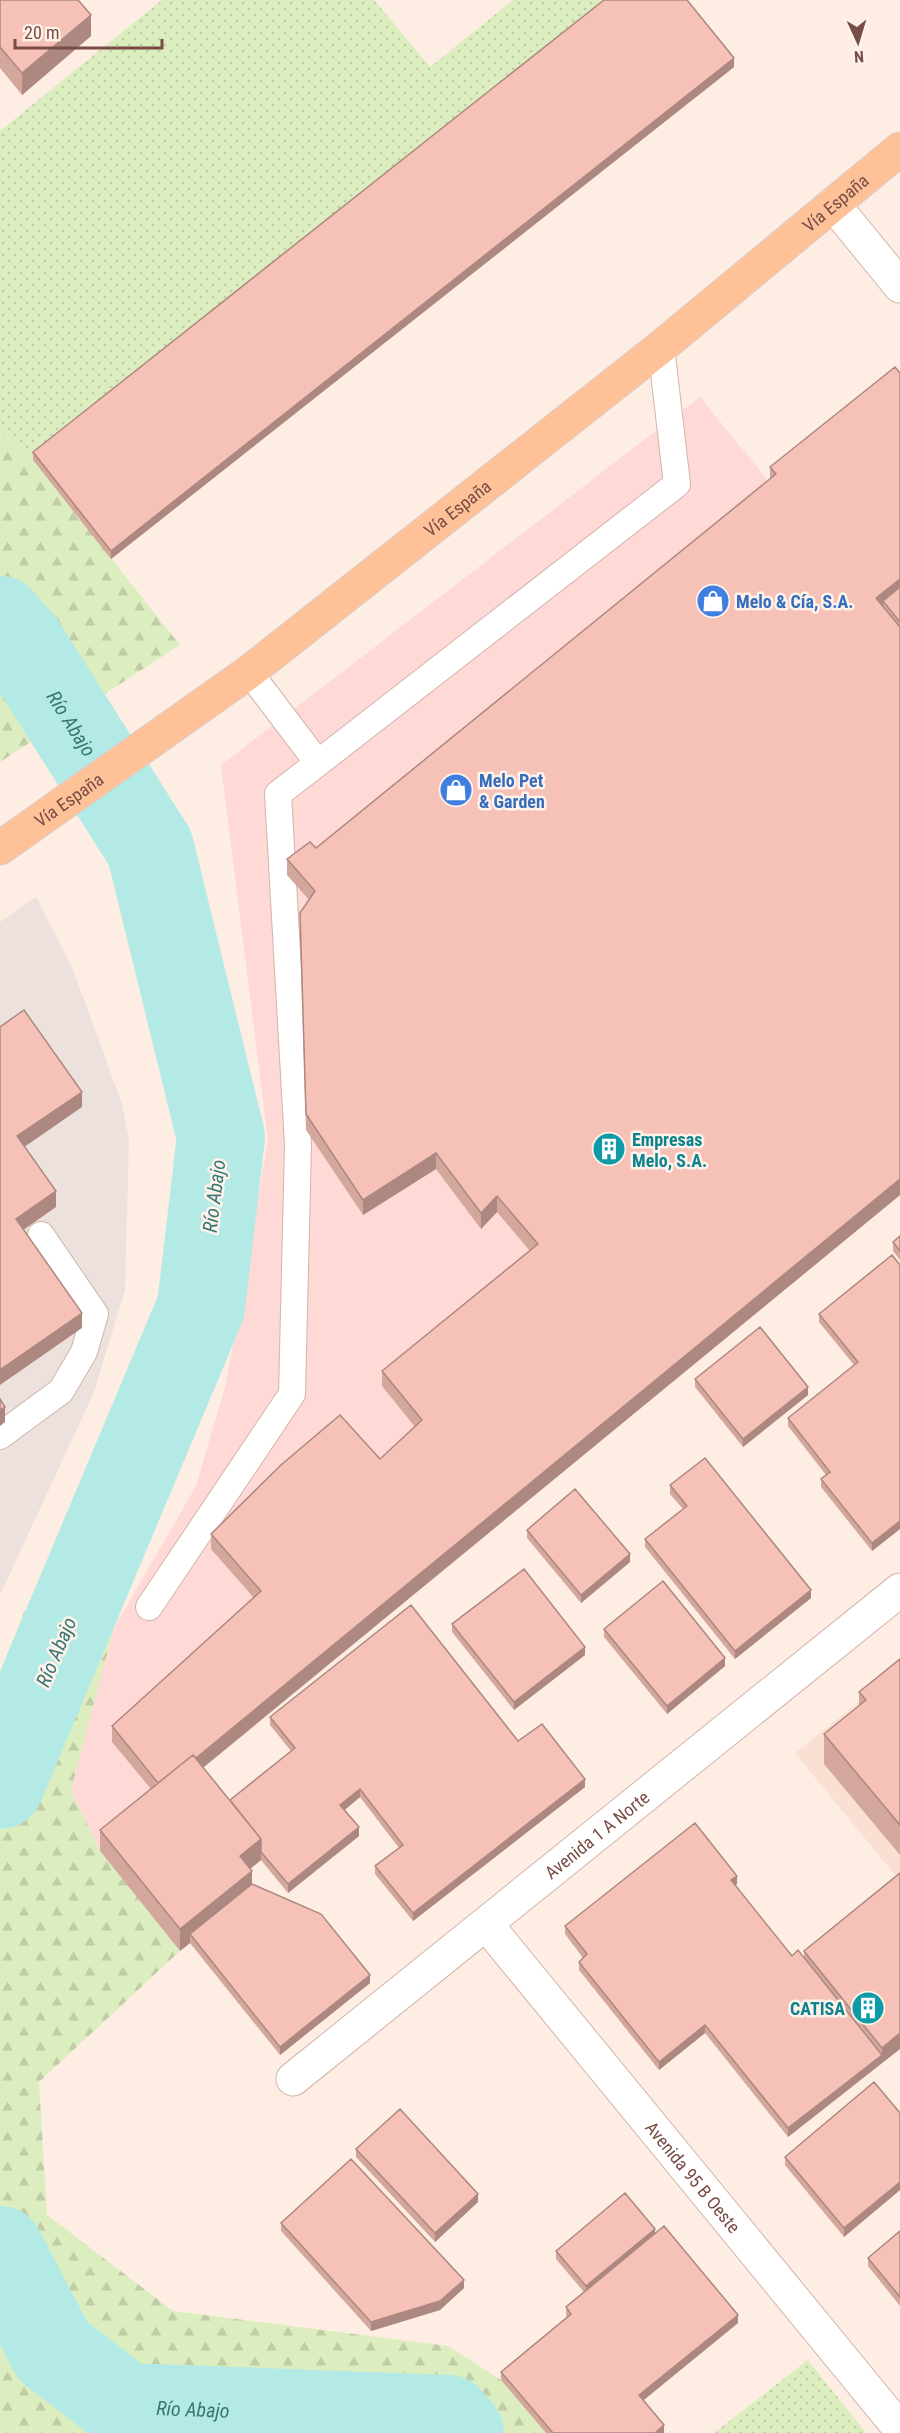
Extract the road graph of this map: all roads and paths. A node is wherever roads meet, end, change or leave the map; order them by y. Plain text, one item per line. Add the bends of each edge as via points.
1 (900, 149) edge
2 (833, 204) junction
3 (900, 286) edge
4 (661, 347) junction
5 (249, 672) junction
6 (318, 763) junction
7 (0, 848) edge
8 (41, 1235) dead end
9 (0, 1436) edge
10 (900, 1590) edge
11 (149, 1606) dead end
12 (486, 1924) junction
13 (293, 2079) dead end
14 (900, 2429) edge

1 - 2 main road, Vía España
2 - 3 street
2 - 4 main road, Vía España
4 - 5 main road, Vía España
4 - 6 lane via 677,484
5 - 6 lane
5 - 7 main road, Vía España
6 - 11 lane via 278,794 298,1145 292,1394
8 - 9 lane via 95,1314 84,1352 61,1391
10 - 12 street, Avenida 1 A Norte
12 - 13 street, Avenida 1 A Norte
12 - 14 street, Avenida 95 B Oeste

